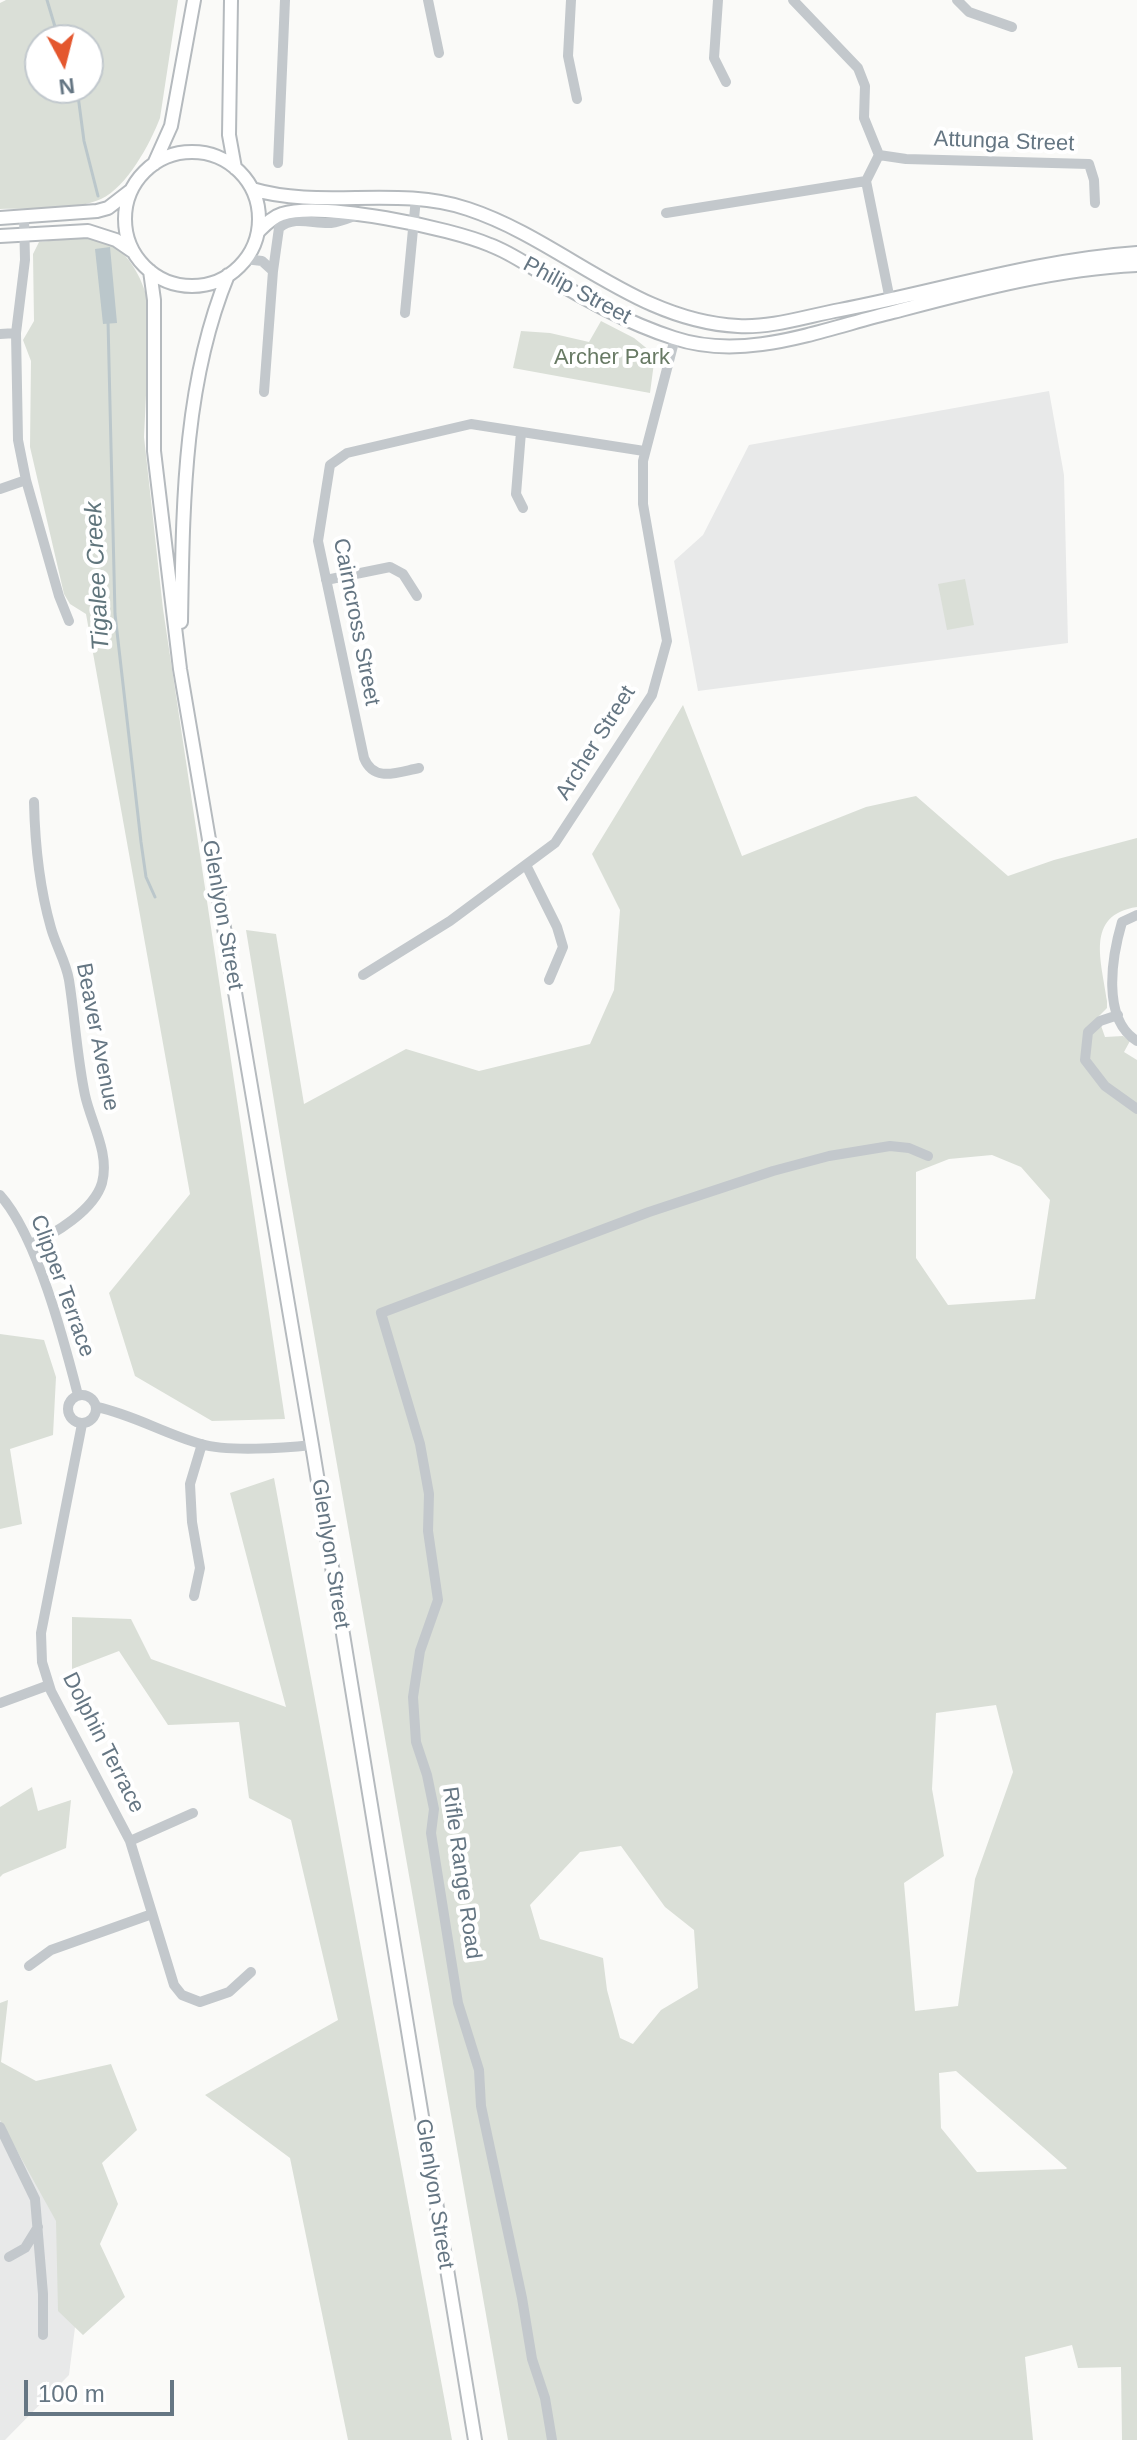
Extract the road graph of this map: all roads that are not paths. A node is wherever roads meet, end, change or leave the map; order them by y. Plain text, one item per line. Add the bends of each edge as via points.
1 (194, 0) edge
2 (231, 0) edge
3 (285, 0) edge
4 (428, 0) edge
5 (571, 0) edge
6 (718, 0) edge
7 (793, 0) edge
8 (957, 0) edge
9 (1012, 27) dead end
10 (439, 53) dead end
11 (726, 82) dead end
12 (577, 99) dead end
13 (879, 155) junction
14 (278, 163) dead end
15 (154, 164) junction
16 (235, 168) junction
17 (866, 181) junction
18 (252, 189) junction
19 (132, 190) junction
20 (416, 198) junction
21 (1095, 203) dead end
22 (666, 213) dead end
23 (357, 215) junction
24 (24, 217) junction
25 (0, 218) edge
26 (414, 223) junction
27 (258, 232) junction
28 (25, 235) junction
29 (0, 236) edge
30 (135, 253) junction
31 (1137, 253) edge
32 (245, 259) junction
33 (1137, 265) edge
34 (150, 271) junction
35 (273, 271) junction
36 (228, 275) junction
37 (890, 300) junction
38 (670, 312) junction
39 (405, 313) dead end
40 (16, 333) junction
41 (0, 334) edge
42 (675, 338) junction
43 (264, 392) dead end
44 (521, 432) junction
45 (644, 451) junction
46 (26, 480) junction
47 (0, 489) edge
48 (523, 508) dead end
49 (326, 580) junction
50 (417, 596) dead end
51 (69, 621) dead end
52 (180, 669) junction
53 (419, 768) dead end
54 (34, 802) dead end
55 (526, 865) junction
56 (1137, 915) edge
57 (363, 975) dead end
58 (549, 980) dead end
59 (1118, 1015) junction
60 (1137, 1041) edge
61 (1137, 1109) edge
62 (928, 1156) dead end
63 (0, 1195) edge
64 (30, 1244) junction
65 (78, 1395) junction
66 (97, 1407) junction
67 (82, 1424) junction
68 (202, 1444) junction
69 (312, 1445) junction
70 (194, 1596) dead end
71 (49, 1685) junction
72 (0, 1703) edge
73 (193, 1813) dead end
74 (130, 1841) junction
75 (152, 1914) junction
76 (29, 1966) dead end
77 (251, 1972) dead end
78 (0, 2127) edge
79 (38, 2227) junction
80 (9, 2257) dead end
81 (43, 2335) dead end
82 (475, 2440) edge
83 (552, 2440) edge

1 - 15 main road via 171,126
2 - 16 main road via 229,135
3 - 14 street
4 - 10 street
5 - 12 street via 568,56
6 - 11 street via 714,58
7 - 13 street via 858,68 865,86 864,118
8 - 9 street via 969,12
13 - 17 street
13 - 21 street, Attunga Street via 1089,164
15 - 16 main road via 195,152
15 - 19 main road
16 - 18 main road
17 - 22 street
17 - 37 street
18 - 20 main road, Philip Street via 290,197
18 - 27 main road
19 - 24 main road via 97,211
19 - 30 main road via 125,222
20 - 26 street
20 - 38 main road, Philip Street via 497,220 625,294
23 - 26 main road, Philip Street
23 - 27 main road, Philip Street via 282,214
23 - 35 street via 331,223 286,222 277,233
24 - 25 main road
24 - 28 street
26 - 39 street
26 - 42 main road, Philip Street via 494,246 615,315
27 - 32 main road
28 - 29 main road
28 - 30 main road via 88,231
28 - 40 street
30 - 34 main road
31 - 37 main road, Philip Street via 1058,262
32 - 35 street via 262,261
32 - 36 main road
33 - 42 main road, Philip Street via 1031,279 770,344 717,345
34 - 36 main road via 188,285
34 - 52 main road, Glenlyon Street via 155,307 154,451
35 - 43 street
36 - 52 main road, Glenlyon Street via 202,358 183,491
37 - 38 main road, Philip Street via 740,326
38 - 42 main road
40 - 41 street
40 - 46 street via 18,440
42 - 45 street, Archer Street
44 - 45 street, Cairncross Street
44 - 48 street via 516,494
44 - 49 street, Cairncross Street via 471,424 336,459 330,465 318,527
45 - 55 street, Archer Street via 643,504 667,641 652,695 555,843
46 - 47 street
46 - 51 street
49 - 50 street via 390,567 403,574
49 - 53 street, Cairncross Street via 366,765 381,775
52 - 69 main road, Glenlyon Street
54 - 64 street, Beaver Avenue via 41,891 68,976 84,1092 103,1166 102,1184 91,1203 51,1235
55 - 57 street, Archer Street
55 - 58 street via 563,947
56 - 59 street via 1122,922 1114,949
59 - 60 street via 1127,1035
59 - 61 street via 1088,1032 1085,1060 1105,1086
62 - 83 street, Rifle Range Road via 890,1146 773,1171 381,1313 420,1444 438,1600 420,1651 413,1697 416,1742 434,1809 431,1833 458,2003 479,2070 481,2106
63 - 64 street, Clipper Terrace
64 - 65 street, Clipper Terrace
65 - 66 street via 88,1396
65 - 67 street via 68,1411
66 - 67 street via 95,1417
66 - 68 street
67 - 71 street, Dolphin Terrace via 41,1633
68 - 69 street
68 - 70 street via 190,1484 200,1568
69 - 82 main road, Glenlyon Street
71 - 72 street
71 - 74 street, Dolphin Terrace
73 - 74 street
74 - 75 street, Dolphin Terrace
75 - 76 street via 51,1950
75 - 77 street, Dolphin Terrace via 174,1985 182,1995 200,2002 229,1992
78 - 79 street via 31,2187
79 - 80 street via 25,2248
79 - 81 street

